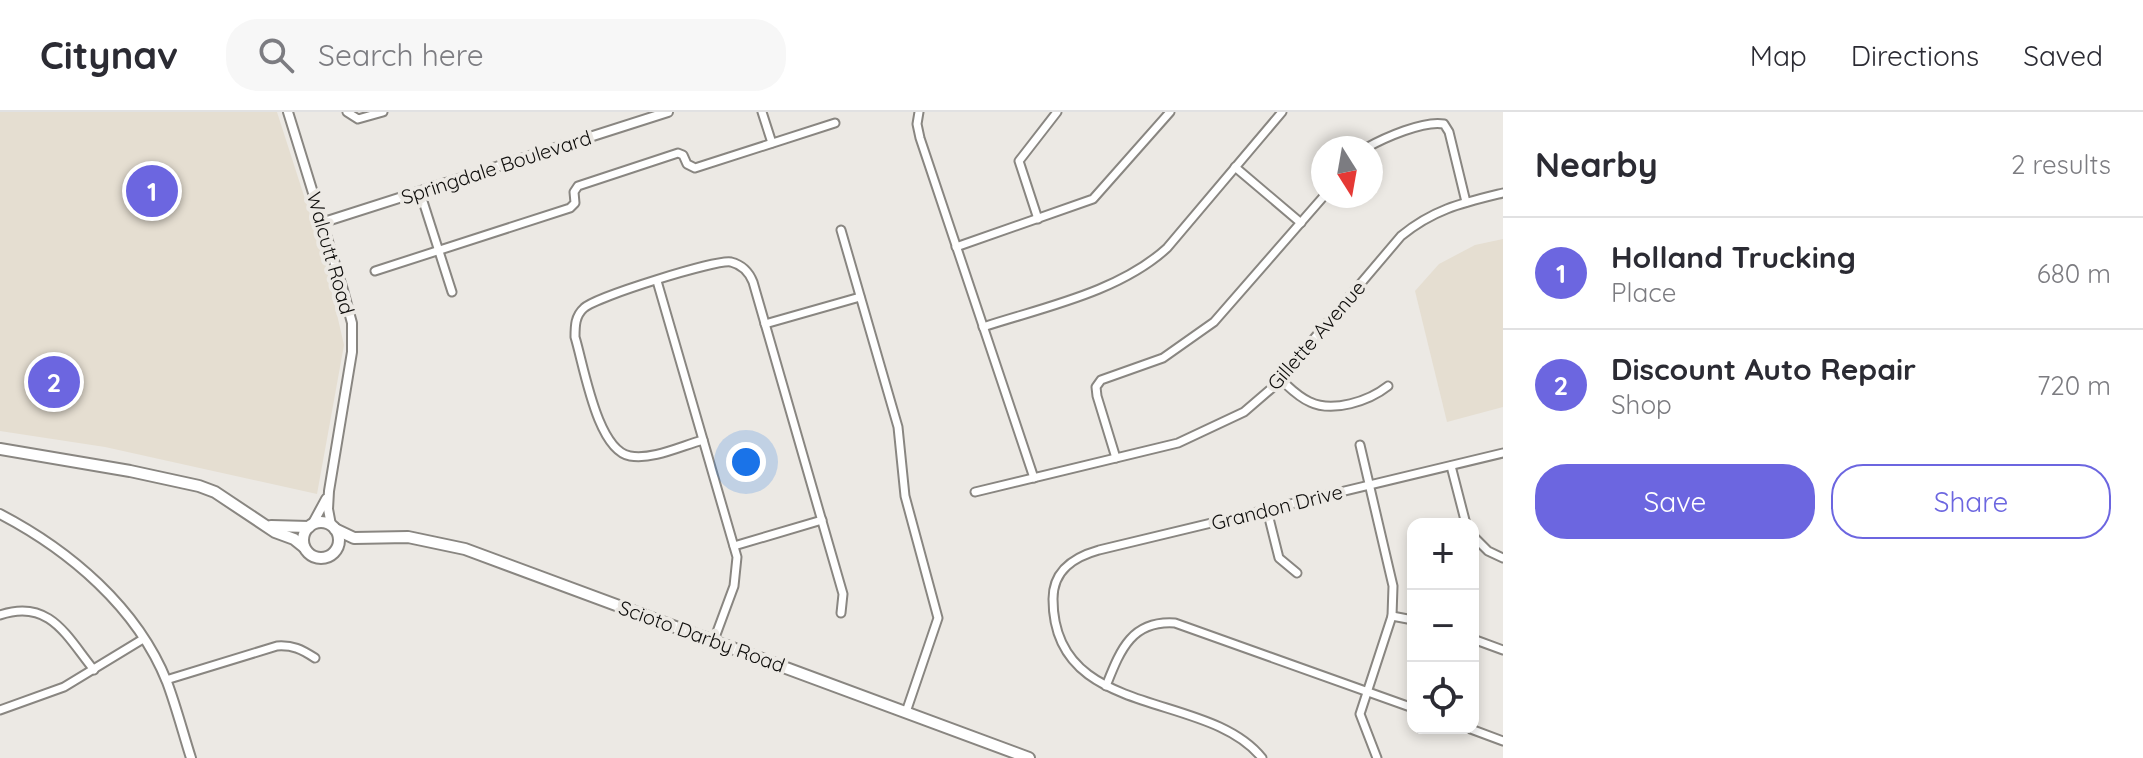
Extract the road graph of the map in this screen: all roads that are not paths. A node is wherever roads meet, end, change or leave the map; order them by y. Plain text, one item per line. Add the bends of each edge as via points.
1 (288, 112) edge
2 (347, 112) edge
3 (383, 112) edge
4 (668, 112) edge
5 (762, 112) edge
6 (919, 112) edge
7 (1057, 112) edge
8 (1170, 112) edge
9 (1282, 112) edge
10 (835, 123) dead end
11 (1383, 139) edge
12 (772, 143) junction
13 (1235, 167) junction
14 (420, 192) junction
15 (1503, 193) edge
16 (1466, 202) junction
17 (1314, 208) edge
18 (1038, 219) junction
19 (324, 222) junction
20 (1301, 223) junction
21 (841, 230) dead end
22 (956, 247) junction
23 (438, 250) junction
24 (375, 271) dead end
25 (657, 281) junction
26 (452, 292) dead end
27 (860, 297) junction
28 (765, 324) junction
29 (983, 327) junction
30 (1280, 379) junction
31 (1388, 386) dead end
32 (703, 440) junction
33 (1360, 445) dead end
34 (0, 449) edge
35 (1503, 453) edge
36 (1116, 458) junction
37 (1451, 466) junction
38 (1034, 478) junction
39 (1369, 485) junction
40 (329, 491) junction
41 (975, 492) dead end
42 (1267, 510) junction
43 (0, 514) edge
44 (1464, 518) edge
45 (822, 520) junction
46 (265, 525) junction
47 (311, 525) junction
48 (333, 527) junction
49 (371, 538) junction
50 (1479, 542) edge
51 (734, 546) junction
52 (304, 547) junction
53 (334, 553) junction
54 (1503, 558) edge
55 (1297, 573) dead end
56 (841, 613) dead end
57 (0, 615) edge
58 (1392, 616) junction
59 (1407, 619) edge
60 (143, 639) junction
61 (714, 640) junction
62 (1479, 641) edge
63 (1503, 650) edge
64 (315, 658) dead end
65 (94, 670) junction
66 (166, 680) junction
67 (1106, 686) junction
68 (1367, 691) junction
69 (1407, 706) edge
70 (0, 710) edge
71 (906, 712) junction
72 (1479, 732) edge
73 (1503, 741) edge
74 (191, 758) edge
75 (1029, 758) edge
76 (1262, 758) edge
77 (1377, 758) edge

1 - 19 street, Walcutt Road
2 - 3 street via 364,118
4 - 14 street, Springdale Boulevard
5 - 12 street
6 - 22 street via 920,138
7 - 18 street via 1019,161
8 - 18 street via 1093,199
9 - 13 street
10 - 12 street
11 - 16 street via 1444,124
12 - 23 street via 695,168 678,153 578,186 570,208
13 - 20 street
13 - 29 street via 1167,248 1133,274
14 - 19 street, Springdale Boulevard
14 - 23 street
15 - 16 street, Gillette Avenue
16 - 30 street, Gillette Avenue via 1421,219 1401,236
17 - 20 street
18 - 22 street
19 - 40 street, Walcutt Road via 353,338
20 - 36 street via 1214,322 1163,358 1101,380 1097,396
21 - 27 street
22 - 29 street
23 - 24 street
23 - 26 street
25 - 28 street via 723,261 739,265 751,278
25 - 32 street
25 - 32 street via 595,301 578,315 575,337 602,430 612,447 629,456 648,456
27 - 28 street
27 - 71 street via 898,427 905,496 938,618
28 - 45 street
29 - 38 street
30 - 31 street via 1308,401 1327,406 1367,398
30 - 36 street, Gillette Avenue via 1244,412 1178,443
32 - 51 street
33 - 39 street
34 - 46 main road via 199,486
35 - 37 street, Grandon Drive
36 - 38 street, Gillette Avenue
37 - 39 street, Grandon Drive
37 - 44 street
38 - 41 street, Gillette Avenue
39 - 42 street, Grandon Drive
39 - 58 street via 1393,586
40 - 47 street, Walcutt Road
40 - 48 street, Walcutt Road
42 - 55 street via 1279,558
42 - 67 street, Grandon Drive via 1085,554 1069,563 1059,575 1053,602 1061,637 1074,661
43 - 60 street via 72,559 112,597
45 - 51 street
45 - 56 street via 843,594
46 - 47 main road
46 - 52 main road
47 - 48 main road via 325,522
47 - 52 main road via 303,536
48 - 49 main road, Scioto Darby Road via 344,536
48 - 53 main road via 339,541
49 - 53 main road, Scioto Darby Road
49 - 61 main road, Scioto Darby Road via 444,543
50 - 54 street
51 - 61 street via 737,572
52 - 53 main road via 317,558
57 - 65 street via 30,609 45,615
58 - 59 street
58 - 68 street
60 - 65 street
60 - 66 street
61 - 71 main road, Scioto Darby Road
62 - 63 street
64 - 66 street via 300,648 277,646
65 - 70 street
66 - 74 street
67 - 68 street via 1129,639 1165,622 1200,629
67 - 76 street via 1225,730
68 - 69 street
68 - 77 street via 1361,722
71 - 75 main road, Scioto Darby Road
72 - 73 street

